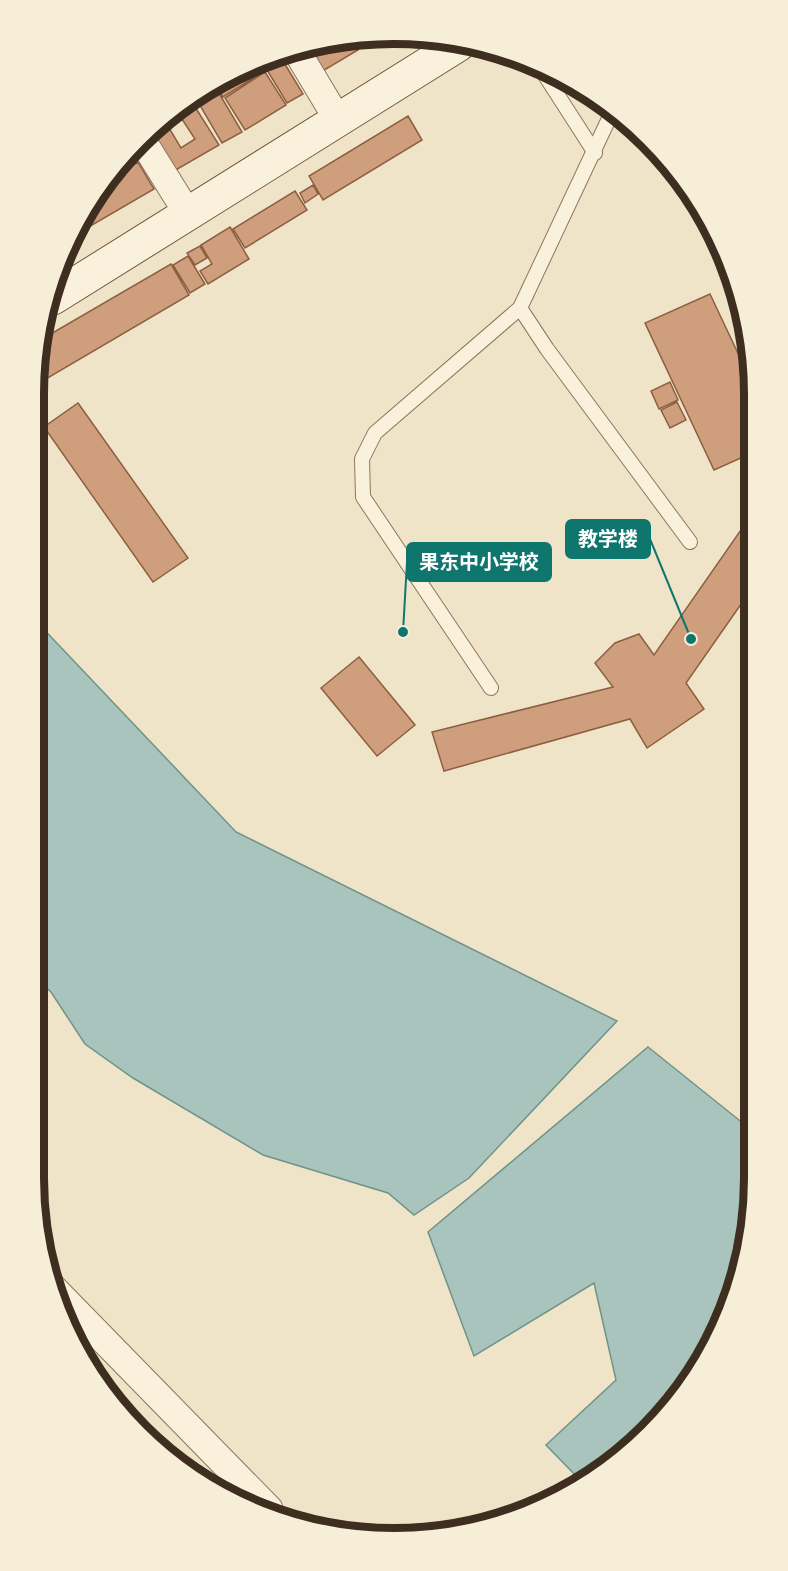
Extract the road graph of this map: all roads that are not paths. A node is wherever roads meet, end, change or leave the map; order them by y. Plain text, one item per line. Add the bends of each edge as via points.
1 (453, 48) edge
2 (300, 56) edge
3 (548, 79) edge
4 (610, 118) edge
5 (338, 120) junction
6 (146, 146) edge
7 (595, 153) junction
8 (188, 214) junction
9 (57, 295) edge
10 (520, 308) junction
11 (690, 542) dead end
12 (491, 688) dead end
13 (67, 1302) edge
14 (262, 1502) edge

1 - 5 street
2 - 5 street
3 - 7 lane
4 - 7 lane
5 - 8 street
6 - 8 street
7 - 10 lane
8 - 9 street
10 - 11 lane
10 - 12 lane via 375,433 362,459 363,496
13 - 14 street

